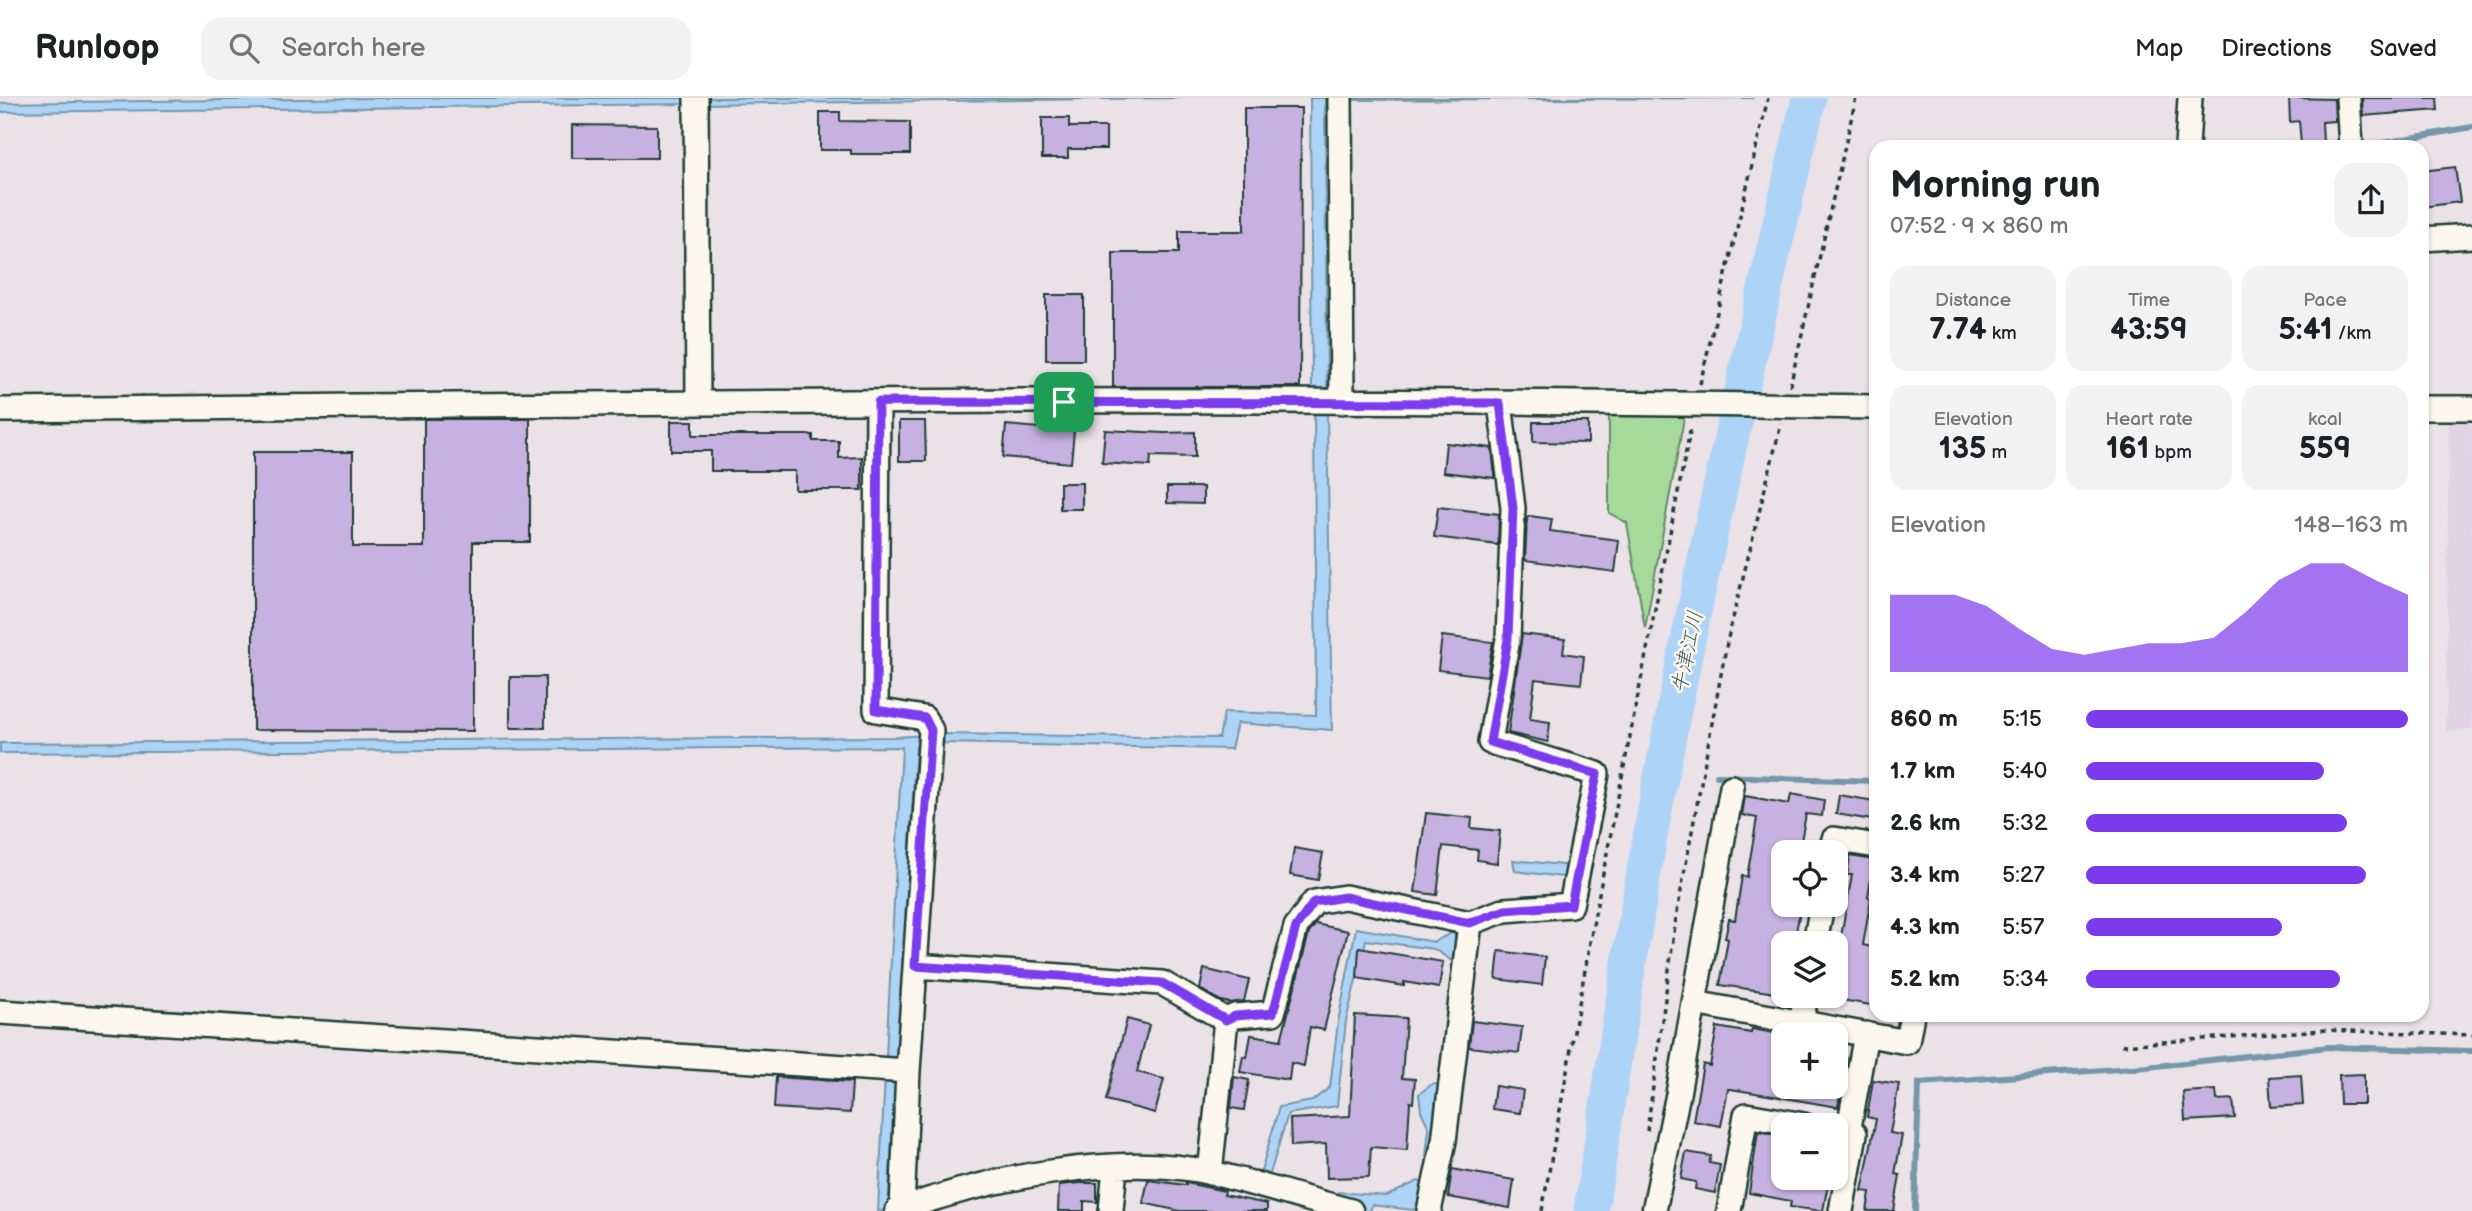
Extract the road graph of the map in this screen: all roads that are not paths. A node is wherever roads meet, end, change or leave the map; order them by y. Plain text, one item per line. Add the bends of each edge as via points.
1 (696, 98) edge
2 (1340, 98) edge
3 (2190, 98) edge
4 (2348, 98) edge
5 (2187, 140) edge
6 (2351, 140) edge
7 (2472, 236) edge
8 (2429, 239) edge
9 (698, 402) junction
10 (878, 402) junction
11 (1342, 402) junction
12 (1500, 403) junction
13 (1869, 407) edge
14 (2429, 408) edge
15 (2472, 408) edge
16 (0, 410) edge
17 (1732, 787) dead end
18 (1848, 841) edge
19 (1869, 845) edge
20 (1470, 923) junction
21 (915, 966) junction
22 (1694, 1003) junction
23 (1804, 1008) edge
24 (0, 1012) edge
25 (1226, 1020) junction
26 (1801, 1022) joint
27 (1911, 1022) edge
28 (1848, 1031) edge
29 (1866, 1034) junction
30 (908, 1071) junction
31 (1847, 1113) edge
32 (1771, 1119) edge
33 (1848, 1133) edge
34 (1115, 1167) junction
35 (1848, 1172) edge
36 (1210, 1173) junction
37 (1845, 1190) edge
38 (900, 1210) edge
39 (1111, 1211) edge
40 (1351, 1211) edge
41 (1429, 1211) edge
42 (1654, 1211) edge
43 (1728, 1211) edge
44 (1841, 1211) edge

1 - 9 street
2 - 11 street
3 - 5 street
4 - 6 street
7 - 8 street
9 - 10 street
9 - 16 street
10 - 11 street
10 - 21 street via 876,710 925,718 930,741
11 - 12 street
12 - 13 street
12 - 20 street via 1513,508 1508,639 1490,742 1597,774 1571,905 1505,910
14 - 15 street
17 - 22 street
18 - 19 street
20 - 25 street via 1345,897 1314,902 1296,927 1273,1013
20 - 41 street via 1444,1141
21 - 25 street via 1162,983
21 - 30 street
22 - 26 street
22 - 42 street
23 - 26 street
24 - 30 street
25 - 36 street
27 - 29 street via 1907,1042
28 - 29 street
29 - 31 street
30 - 38 street
32 - 43 street via 1746,1115
33 - 35 street via 1855,1134
34 - 36 street
34 - 38 street via 986,1184
34 - 39 street
36 - 40 street
37 - 44 street

